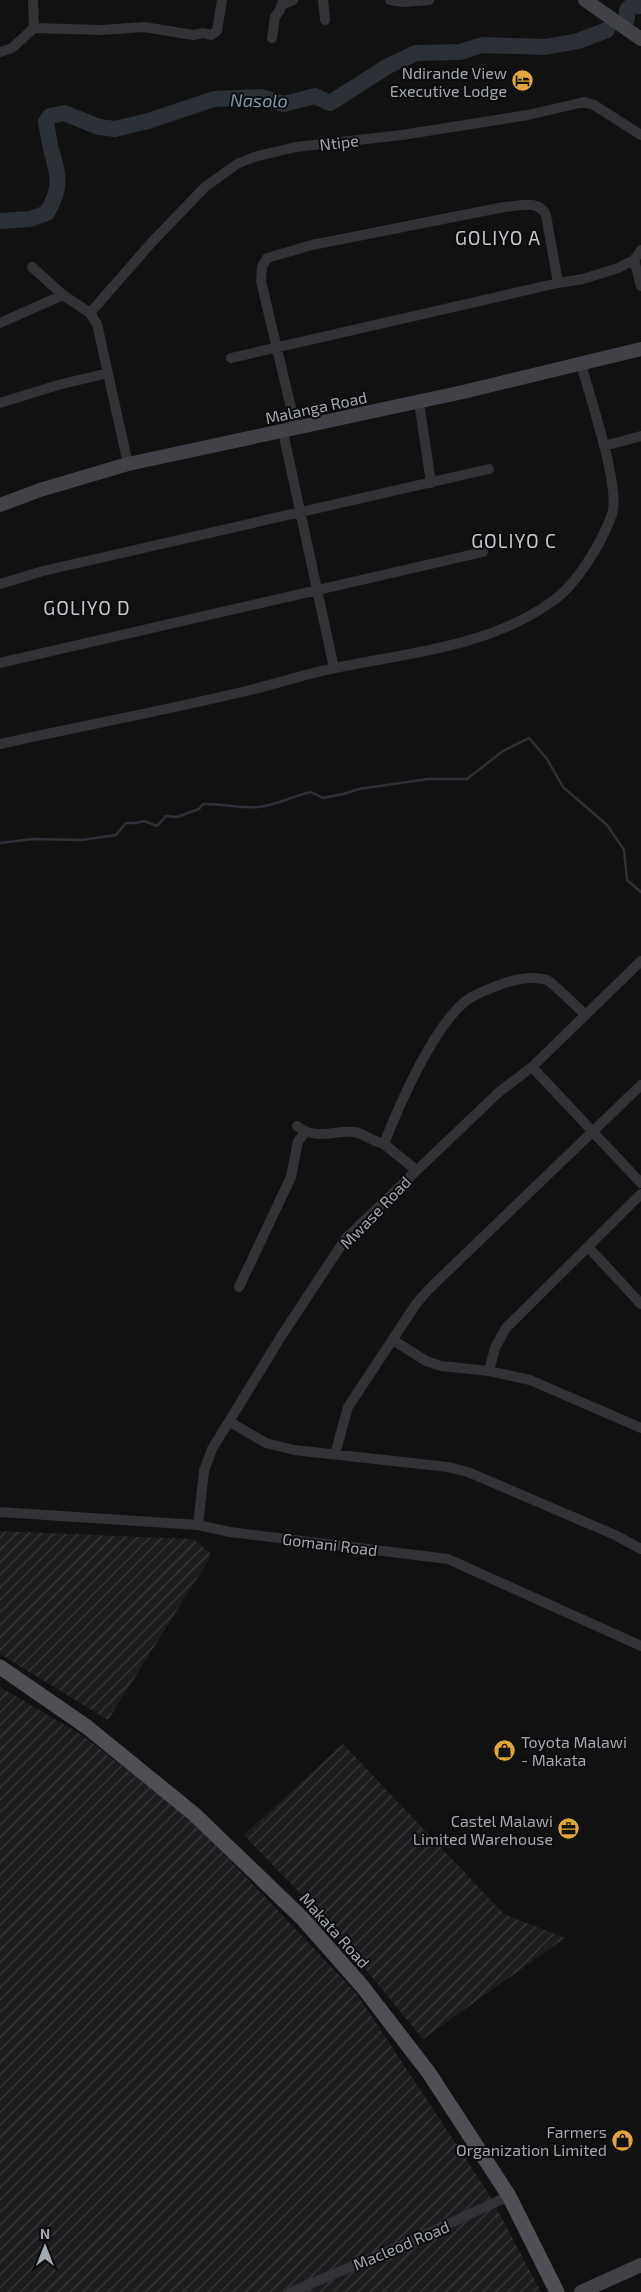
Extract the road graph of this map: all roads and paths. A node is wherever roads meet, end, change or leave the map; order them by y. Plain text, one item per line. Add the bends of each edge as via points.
1 (33, 0) edge
2 (222, 0) edge
3 (293, 0) edge
4 (323, 0) edge
5 (390, 0) edge
6 (428, 0) edge
7 (585, 0) edge
8 (283, 3) edge
9 (325, 20) dead end
10 (34, 28) junction
11 (272, 38) dead end
12 (641, 39) edge
13 (0, 52) edge
14 (641, 135) edge
15 (641, 250) edge
16 (634, 260) junction
17 (32, 267) dead end
18 (558, 283) junction
19 (641, 286) edge
20 (63, 295) junction
21 (90, 313) junction
22 (0, 323) edge
23 (278, 347) junction
24 (641, 349) edge
25 (231, 358) dead end
26 (581, 364) junction
27 (108, 373) junction
28 (419, 402) junction
29 (0, 403) edge
30 (289, 431) junction
31 (641, 436) edge
32 (604, 446) junction
33 (128, 464) junction
34 (490, 470) dead end
35 (431, 483) junction
36 (0, 505) edge
37 (300, 513) junction
38 (483, 552) dead end
39 (0, 584) edge
40 (317, 591) junction
41 (0, 663) edge
42 (334, 668) junction
43 (0, 744) edge
44 (641, 961) edge
45 (586, 1016) junction
46 (532, 1067) junction
47 (641, 1085) edge
48 (591, 1131) junction
49 (384, 1144) junction
50 (416, 1170) junction
51 (641, 1183) edge
52 (641, 1194) edge
53 (589, 1248) junction
54 (239, 1287) dead end
55 (641, 1304) edge
56 (393, 1340) junction
57 (490, 1371) junction
58 (230, 1422) junction
59 (641, 1428) edge
60 (335, 1454) junction
61 (0, 1512) edge
62 (198, 1525) junction
63 (641, 1549) edge
64 (641, 1646) edge
65 (0, 1667) edge
66 (509, 2196) junction
67 (641, 2265) edge
68 (291, 2292) edge
69 (557, 2292) edge
70 (581, 2292) edge

1 - 10 street
2 - 10 street via 217,31 211,35 144,27 101,30
3 - 8 street
4 - 9 street
5 - 6 street
7 - 12 street
8 - 11 street via 275,17
10 - 13 street via 12,48
14 - 21 street, Ntipe via 594,104 575,102 528,115 402,135 296,147 254,157 237,164 205,187
15 - 16 street
16 - 18 street via 583,279
16 - 19 street
17 - 20 street
18 - 23 street
18 - 23 street via 546,215 534,204 312,245 276,254 267,258 262,267 261,281
20 - 21 street
20 - 22 street
21 - 27 street via 100,334
23 - 25 street
23 - 30 street
24 - 26 street, Malanga Road
26 - 28 street, Malanga Road
26 - 32 street
27 - 29 street
27 - 33 street
28 - 30 street, Malanga Road
28 - 35 street
30 - 33 street, Malanga Road
30 - 37 street
31 - 32 street
32 - 42 street via 614,496 612,513 593,553 569,586 552,602 496,632 413,654
33 - 36 street, Malanga Road
34 - 35 street
35 - 37 street
37 - 39 street via 43,571
37 - 40 street
38 - 40 street
40 - 41 street
40 - 42 street
42 - 43 street via 243,692
44 - 45 street, Mwase Road
45 - 46 street, Mwase Road
45 - 49 street via 548,980 539,978 515,980 470,998 439,1034
46 - 48 street
46 - 50 street, Mwase Road via 499,1092
47 - 48 street
48 - 51 street
48 - 56 street via 428,1290
49 - 50 street
49 - 54 street via 353,1132 327,1134 301,1130 291,1177
50 - 58 street, Mwase Road via 346,1238
52 - 53 street
53 - 55 street
53 - 57 street via 506,1328 495,1348
56 - 57 street via 426,1361
56 - 60 street via 348,1407
57 - 59 street via 530,1380
58 - 60 street via 266,1443 294,1450
58 - 62 street, Mwase Road via 212,1449 204,1471
60 - 63 street via 468,1472
61 - 62 street, Gomani Road
62 - 64 street, Gomani Road via 230,1532 448,1559
65 - 66 main road, Makata Road via 86,1727 194,1814 302,1918 362,1986 428,2073
66 - 68 street, Macleod Road
66 - 69 main road, Makata Road
67 - 70 street

